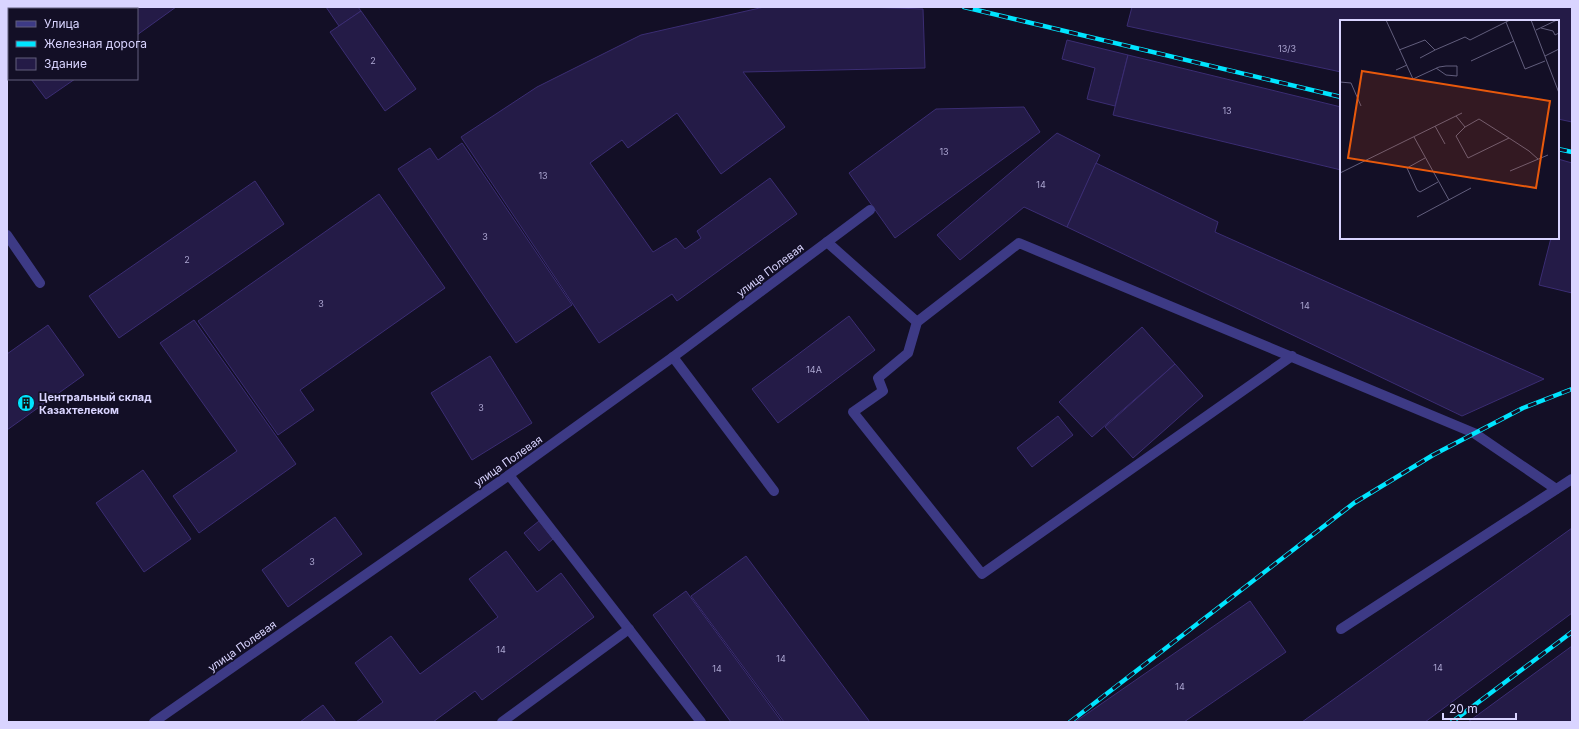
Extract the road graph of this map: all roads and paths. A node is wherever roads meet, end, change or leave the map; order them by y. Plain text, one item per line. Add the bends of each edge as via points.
1 (870, 210) dead end
2 (7, 235) edge
3 (827, 242) junction
4 (40, 283) dead end
5 (917, 322) junction
6 (1292, 356) junction
7 (673, 357) junction
8 (509, 475) junction
9 (1572, 479) edge
10 (1556, 489) junction
11 (774, 491) dead end
12 (629, 629) junction
13 (1341, 629) dead end
14 (154, 722) edge
15 (502, 722) edge
16 (701, 722) edge

1 - 3 street, улица Полевая
2 - 4 street
3 - 5 street
3 - 7 street, улица Полевая
5 - 6 street via 1019,242
5 - 6 street via 908,353 878,378 883,391 853,412 982,574
6 - 10 street via 1474,433
7 - 8 street, улица Полевая
7 - 11 street
8 - 12 street
8 - 14 street, улица Полевая
9 - 10 street
10 - 13 street
12 - 15 street
12 - 16 street

